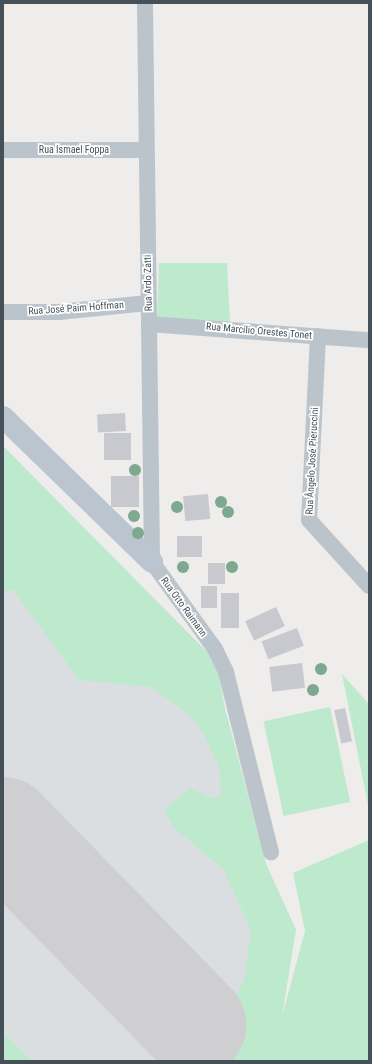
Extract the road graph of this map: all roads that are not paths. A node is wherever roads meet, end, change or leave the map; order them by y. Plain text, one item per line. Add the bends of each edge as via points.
1 (145, 3) edge
2 (3, 150) edge
3 (146, 150) junction
4 (148, 303) junction
5 (3, 312) edge
6 (149, 324) junction
7 (318, 336) junction
8 (369, 340) edge
9 (3, 417) edge
10 (152, 562) junction
11 (369, 586) edge
12 (271, 852) dead end

1 - 3 street, Rua Ardo Zatti
2 - 3 street, Rua Ismael Foppa
3 - 4 street, Rua Ardo Zatti
4 - 5 street, Rua José Paim Hoffman via 60,312
4 - 6 street, Rua Ardo Zatti
6 - 7 street, Rua Marcílio Orestes Tonet
6 - 10 street, Rua Ardo Zatti
7 - 8 street, Rua Marcílio Orestes Tonet
7 - 11 street, Rua Ângelo José Pieruccini via 309,520
9 - 10 street, Rua Otto Raimann
10 - 12 street, Rua Otto Raimann via 215,649 226,672

